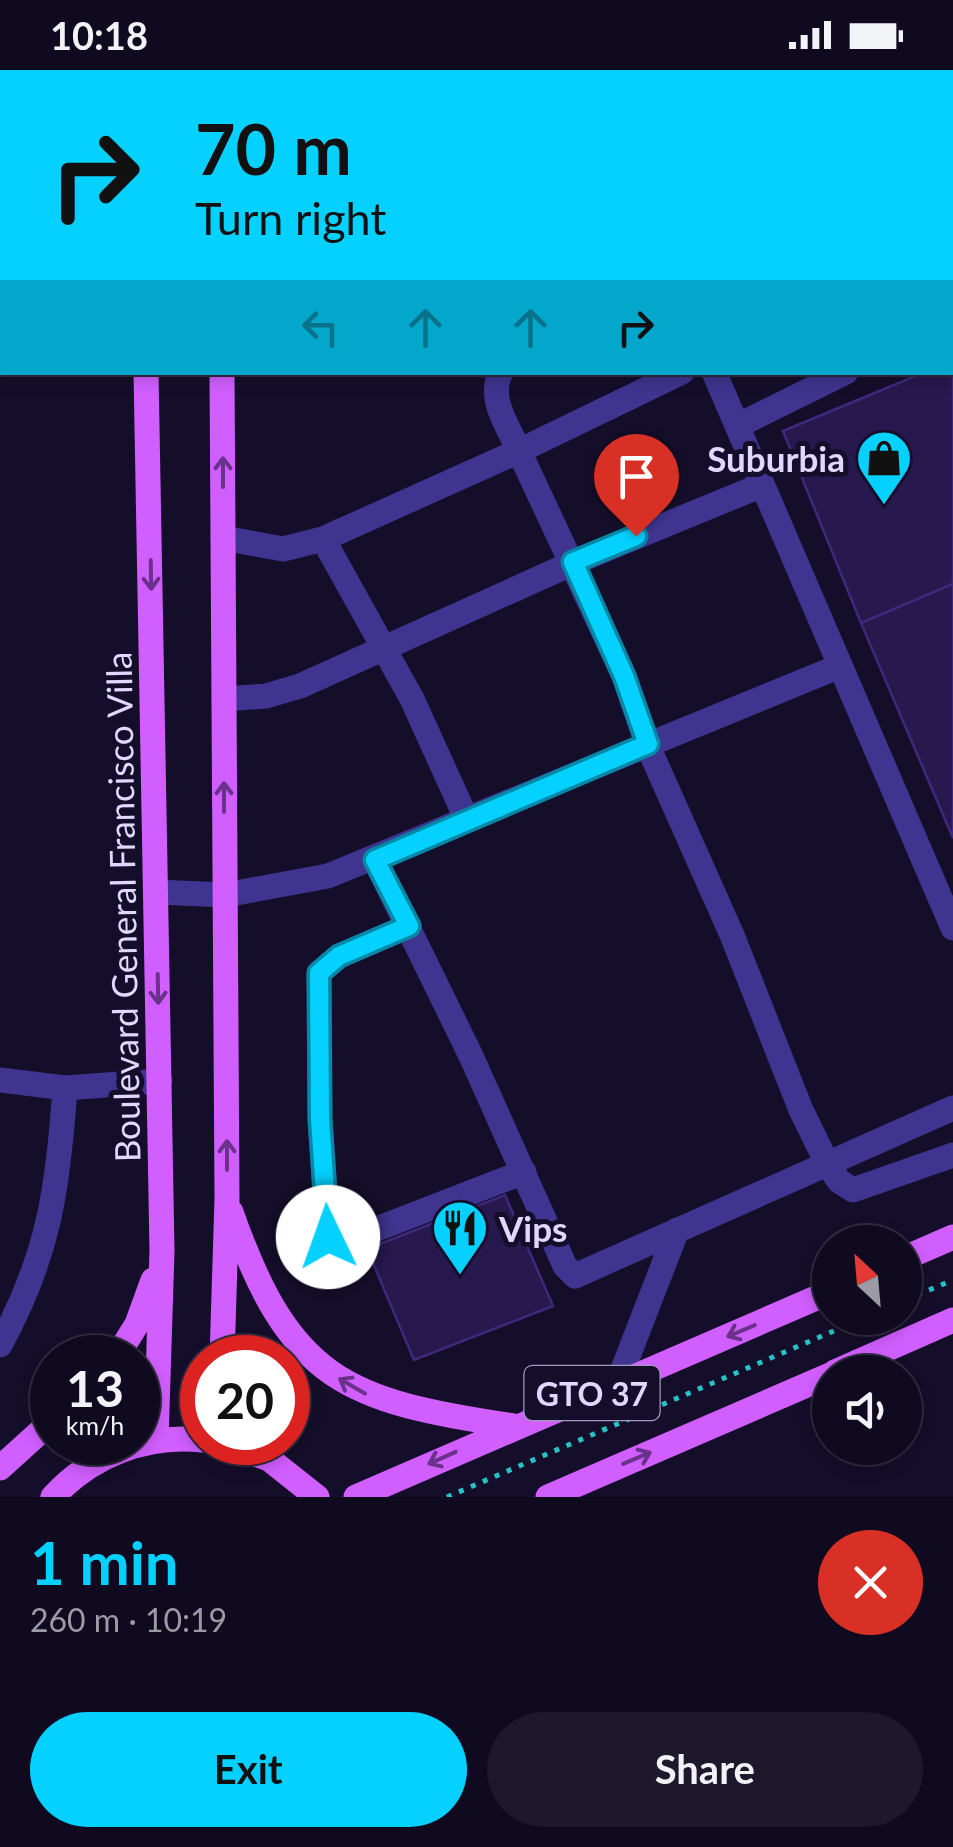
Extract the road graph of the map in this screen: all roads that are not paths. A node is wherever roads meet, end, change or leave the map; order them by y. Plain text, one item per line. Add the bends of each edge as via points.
1 (146, 375) edge
2 (222, 375) edge
3 (499, 375) edge
4 (676, 375) edge
5 (715, 375) edge
6 (840, 375) edge
7 (737, 426) junction
8 (519, 451) junction
9 (762, 484) junction
10 (223, 538) junction
11 (323, 539) junction
12 (573, 562) junction
13 (383, 648) junction
14 (840, 666) junction
15 (224, 699) junction
16 (648, 744) junction
17 (467, 820) junction
18 (375, 860) junction
19 (157, 892) junction
20 (225, 894) junction
21 (409, 926) junction
22 (953, 928) edge
23 (0, 1080) edge
24 (160, 1081) junction
25 (65, 1088) junction
26 (953, 1108) edge
27 (953, 1155) edge
28 (828, 1165) junction
29 (524, 1172) junction
30 (227, 1199) junction
31 (677, 1230) junction
32 (953, 1237) edge
33 (922, 1251) edge
34 (162, 1252) junction
35 (812, 1300) edge
36 (953, 1320) edge
37 (130, 1335) edge
38 (159, 1335) edge
39 (223, 1335) edge
40 (0, 1345) edge
41 (875, 1355) edge
42 (618, 1382) junction
43 (812, 1383) edge
44 (514, 1426) junction
45 (30, 1441) edge
46 (93, 1465) edge
47 (277, 1465) edge
48 (0, 1468) edge
49 (553, 1495) edge
50 (53, 1497) edge
51 (317, 1497) edge
52 (356, 1497) edge

1 -> 19 main road, Boulevard General Francisco Villa
10 -> 2 main road
3 - 8 lane via 495,398
4 - 8 lane
5 - 7 lane
6 - 7 lane
7 - 9 lane
8 - 11 lane
8 - 12 lane
9 - 12 lane
9 - 14 lane
10 - 11 lane via 283,549
10 - 15 main road
11 - 13 lane
12 - 13 lane
12 - 16 lane
13 - 15 lane via 284,692
13 - 17 lane
14 - 16 lane
14 - 22 lane
20 -> 15 main road
16 - 17 lane
16 - 28 lane
17 - 18 lane
18 - 20 lane via 294,886
18 - 21 lane
19 - 20 lane
19 -> 24 main road, Boulevard General Francisco Villa
30 -> 20 main road
21 - 29 lane
21 - 29 lane via 339,956 319,973 330,1241 338,1244
23 - 25 lane
24 - 25 lane
24 - 34 main road, Boulevard General Francisco Villa
25 - 40 lane via 58,1191 39,1264
26 - 28 lane
27 - 28 lane via 853,1190
28 - 31 lane
29 - 31 lane via 564,1266 575,1276
30 - 39 main road
44 -> 30 main road via 394,1404 330,1372 305,1351 256,1279
31 - 42 lane
32 - 33 main road
34 - 37 main road
34 - 38 main road, Boulevard General Francisco Villa
35 -> 42 main road, GTO 37
36 - 41 main road, GTO 37
42 - 44 main road, GTO 37
49 -> 43 main road, GTO 37
44 -> 52 main road, GTO 37
45 - 48 main road
46 - 50 main road
47 - 51 main road

